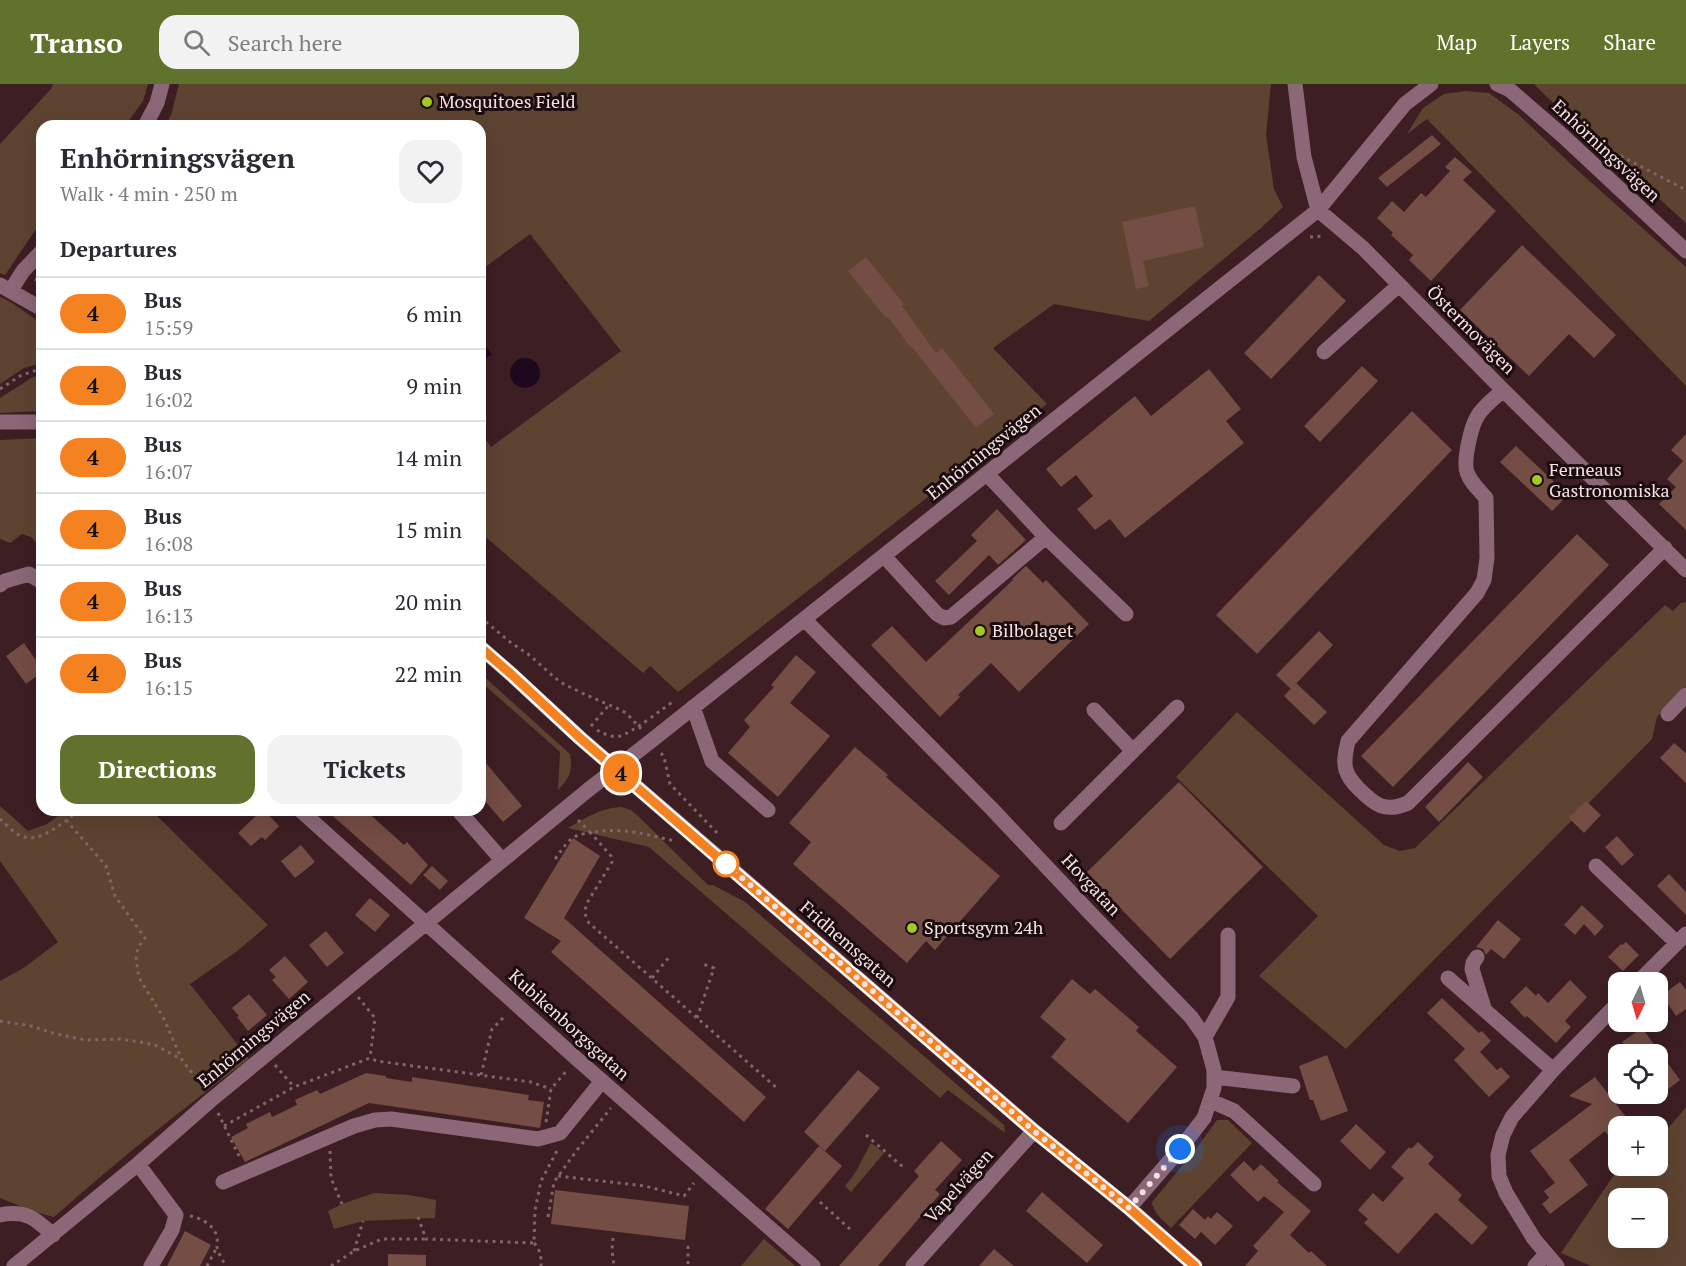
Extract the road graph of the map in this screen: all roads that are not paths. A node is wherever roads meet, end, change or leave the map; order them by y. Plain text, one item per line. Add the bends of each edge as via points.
1 (162, 84) edge
2 (1295, 84) edge
3 (1431, 84) edge
4 (1497, 84) edge
5 (148, 120) edge
6 (1318, 210) junction
7 (1686, 251) edge
8 (36, 257) edge
9 (1399, 285) junction
10 (5, 288) edge
11 (36, 306) edge
12 (1324, 352) dead end
13 (1503, 390) junction
14 (0, 422) edge
15 (36, 422) edge
16 (987, 474) junction
17 (1046, 537) junction
18 (1665, 548) junction
19 (884, 556) junction
20 (1686, 570) edge
21 (36, 578) edge
22 (0, 585) edge
23 (1126, 614) dead end
24 (804, 619) junction
25 (486, 652) edge
26 (1686, 695) edge
27 (693, 707) junction
28 (1177, 707) dead end
29 (1094, 710) dead end
30 (1668, 714) dead end
31 (1133, 751) junction
32 (616, 769) junction
33 (768, 810) dead end
34 (307, 816) edge
35 (463, 816) edge
36 (1061, 823) dead end
37 (502, 860) junction
38 (1596, 866) dead end
39 (425, 923) junction
40 (1228, 935) dead end
41 (1681, 938) edge
42 (1477, 957) dead end
43 (1648, 972) edge
44 (1448, 978) dead end
45 (1484, 1008) junction
46 (1608, 1013) edge
47 (1205, 1037) junction
48 (1553, 1070) junction
49 (1214, 1077) junction
50 (602, 1081) junction
51 (1293, 1086) dead end
52 (1211, 1101) junction
53 (1034, 1131) junction
54 (138, 1164) junction
55 (223, 1182) dead end
56 (1314, 1184) dead end
57 (1129, 1208) junction
58 (0, 1215) edge
59 (53, 1235) junction
60 (1546, 1254) junction
61 (14, 1266) edge
62 (151, 1266) edge
63 (813, 1266) edge
64 (912, 1266) edge
65 (1195, 1266) edge
66 (1535, 1266) edge
67 (1557, 1266) edge

1 - 5 street
2 - 6 street via 1304,157
3 - 6 street, Enhörningsvägen via 1405,104
4 - 7 street, Enhörningsvägen via 1510,90 1563,136
6 - 9 street, Östermovägen
6 - 16 street, Enhörningsvägen
8 - 10 street
9 - 12 street
9 - 13 street, Östermovägen
10 - 11 street
13 - 18 street, Östermovägen
13 - 18 street via 1477,416 1467,456 1466,470 1486,498 1484,580 1477,594 1348,741 1346,772 1371,801 1389,808 1408,802
14 - 15 street
16 - 17 street
16 - 19 street, Enhörningsvägen
17 - 19 street via 944,618
17 - 23 street
18 - 20 street, Östermovägen
19 - 24 street, Enhörningsvägen
21 - 22 street via 29,574
24 - 27 street, Enhörningsvägen
24 - 47 street, Hovgatan via 992,809 1191,1017
25 - 32 street, Fridhemsgatan
26 - 30 street
27 - 32 street, Enhörningsvägen
27 - 33 street via 712,761
28 - 31 street
29 - 31 street
31 - 36 street
32 - 37 street, Enhörningsvägen
32 - 53 street, Fridhemsgatan
34 - 39 street, Kubikenborgsgatan
35 - 37 street
37 - 39 street, Enhörningsvägen
38 - 41 street
39 - 50 street, Kubikenborgsgatan
39 - 54 street, Enhörningsvägen
40 - 47 street via 1228,997
41 - 43 street
42 - 45 street via 1472,969
44 - 45 street
45 - 48 street
46 - 48 street
47 - 49 street, Hovgatan
48 - 60 street via 1512,1117 1498,1155 1499,1176 1506,1193
49 - 51 street
49 - 52 street, Hovgatan
50 - 55 street via 560,1133 538,1138 375,1120
50 - 63 street, Kubikenborgsgatan
52 - 56 street via 1234,1111
52 - 57 street, Hovgatan via 1180,1149
53 - 57 street, Fridhemsgatan
53 - 64 street, Vapelvägen
54 - 59 street, Enhörningsvägen
54 - 62 street via 176,1215 172,1230
57 - 65 street, Fridhemsgatan
58 - 59 street via 26,1214
59 - 61 street, Enhörningsvägen
60 - 66 street
60 - 67 street

